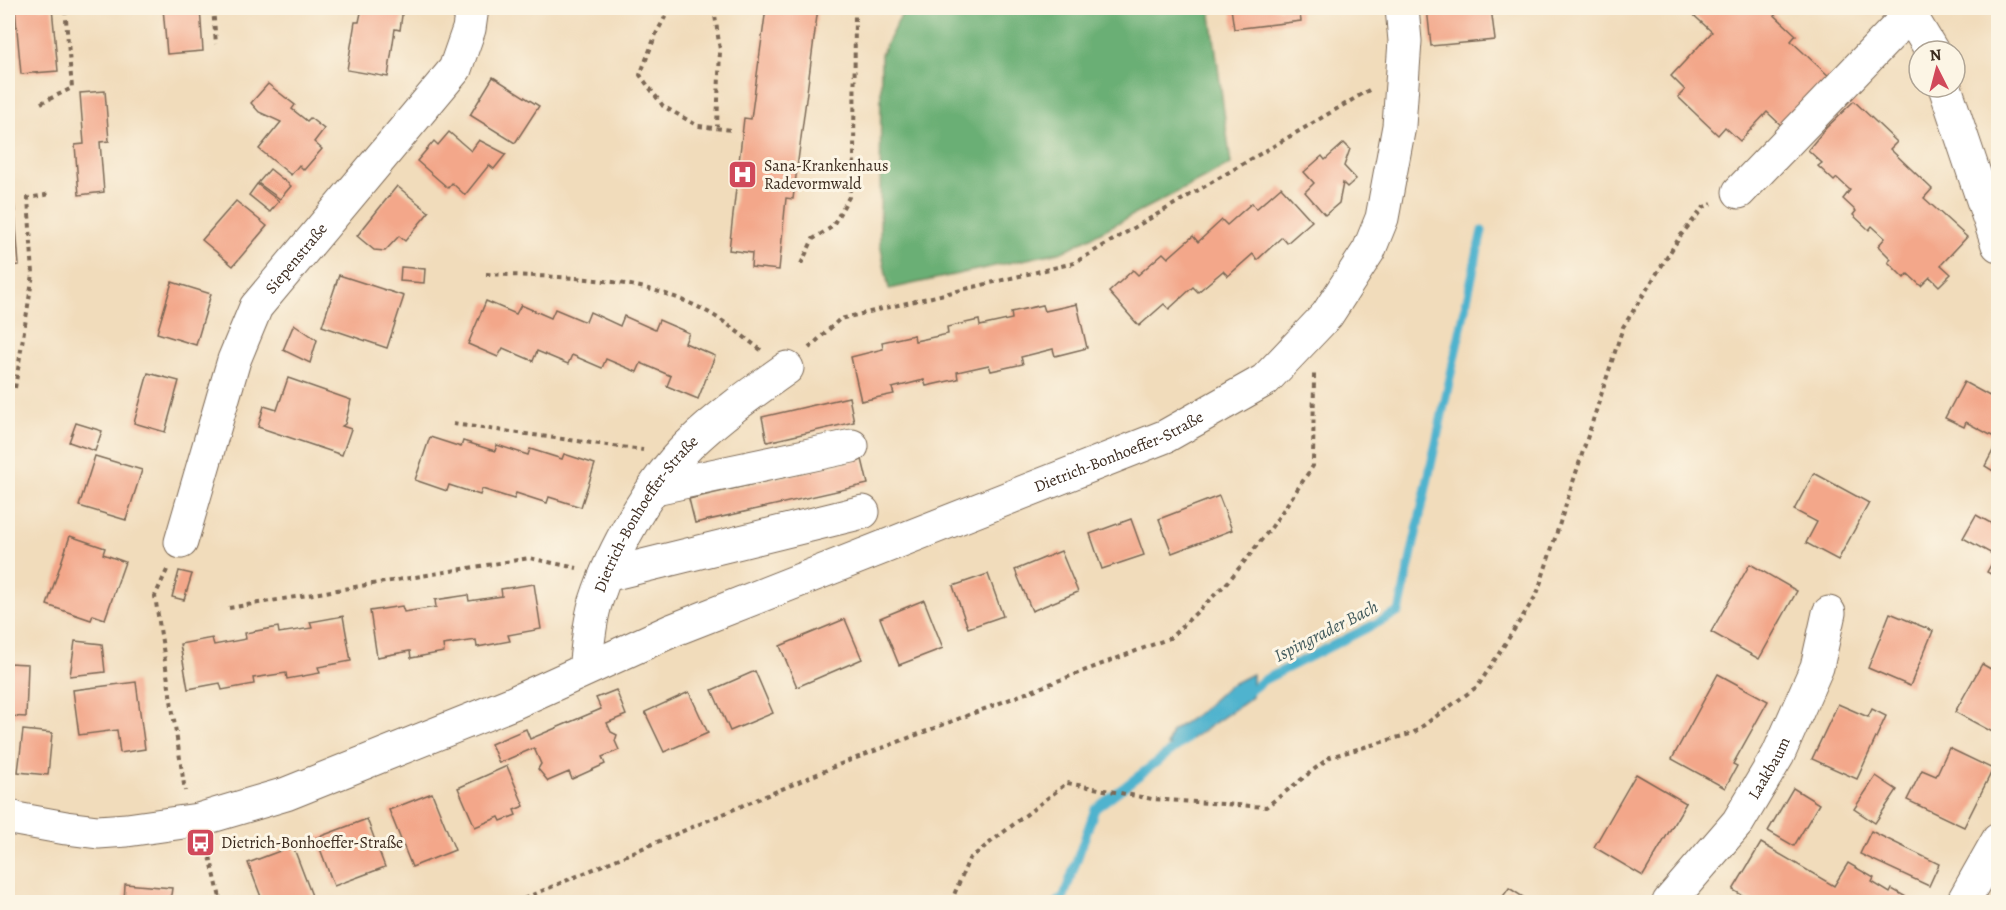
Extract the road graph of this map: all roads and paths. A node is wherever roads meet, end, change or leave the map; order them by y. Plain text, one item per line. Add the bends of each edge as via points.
1 (65, 8) edge
2 (213, 8) edge
3 (472, 8) edge
4 (670, 8) edge
5 (714, 8) edge
6 (855, 8) edge
7 (1402, 8) edge
8 (1909, 10) edge
9 (1925, 39) edge
10 (216, 44) dead end
11 (1403, 70) junction
12 (1949, 99) edge
13 (42, 103) dead end
14 (717, 126) junction
15 (732, 130) dead end
16 (1739, 192) joint
17 (51, 194) dead end
18 (1998, 245) edge
19 (801, 264) dead end
20 (486, 274) dead end
21 (1314, 330) junction
22 (787, 368) junction
23 (15, 388) dead end
24 (453, 424) dead end
25 (852, 446) dead end
26 (680, 456) junction
27 (655, 488) junction
28 (863, 512) dead end
29 (180, 542) joint
30 (606, 575) junction
31 (228, 608) dead end
32 (1829, 613) dead end
33 (585, 669) junction
34 (10, 821) edge
35 (190, 821) junction
36 (1998, 840) edge
37 (221, 903) edge
38 (516, 903) edge
39 (951, 903) edge
40 (1669, 903) edge
41 (1963, 903) edge

1 - 13 path via 72,87
2 - 10 path
3 - 29 street, Siepenstraße via 455,69 256,306 234,360
4 - 14 path via 640,75 663,106 698,126
5 - 14 path via 720,50
6 - 19 path via 854,161 849,197 832,227 813,239
7 - 11 street, Dietrich-Bonhoeffer-Straße
8 - 9 street
8 - 16 street
11 - 21 street, Dietrich-Bonhoeffer-Straße via 1399,126 1382,218 1370,250
11 - 22 path via 1074,263 840,319
12 - 18 street
14 - 15 path
16 - 39 path via 1704,207 1681,235 1623,327 1537,594 1478,687 1413,733 1330,757 1266,807 1141,796 1067,783 969,859
17 - 23 path via 28,198 33,274
20 - 22 path via 620,281 670,296 713,315
21 - 33 street, Dietrich-Bonhoeffer-Straße via 1265,380 1166,436 743,602
21 - 38 path via 1314,466 1227,583 1170,638 843,763
22 - 26 street, Dietrich-Bonhoeffer-Straße via 729,409
24 - 26 path
25 - 27 street
26 - 27 street, Dietrich-Bonhoeffer-Straße
27 - 30 street, Dietrich-Bonhoeffer-Straße
28 - 30 street
29 - 35 path via 154,596
30 - 31 path via 529,558
30 - 33 street, Dietrich-Bonhoeffer-Straße via 595,603
32 - 40 street, Laakbaum via 1817,668 1778,755 1738,822
33 - 35 street, Dietrich-Bonhoeffer-Straße via 367,763 264,801
34 - 35 street, Dietrich-Bonhoeffer-Straße via 98,831
35 - 37 path via 204,833
36 - 41 street

